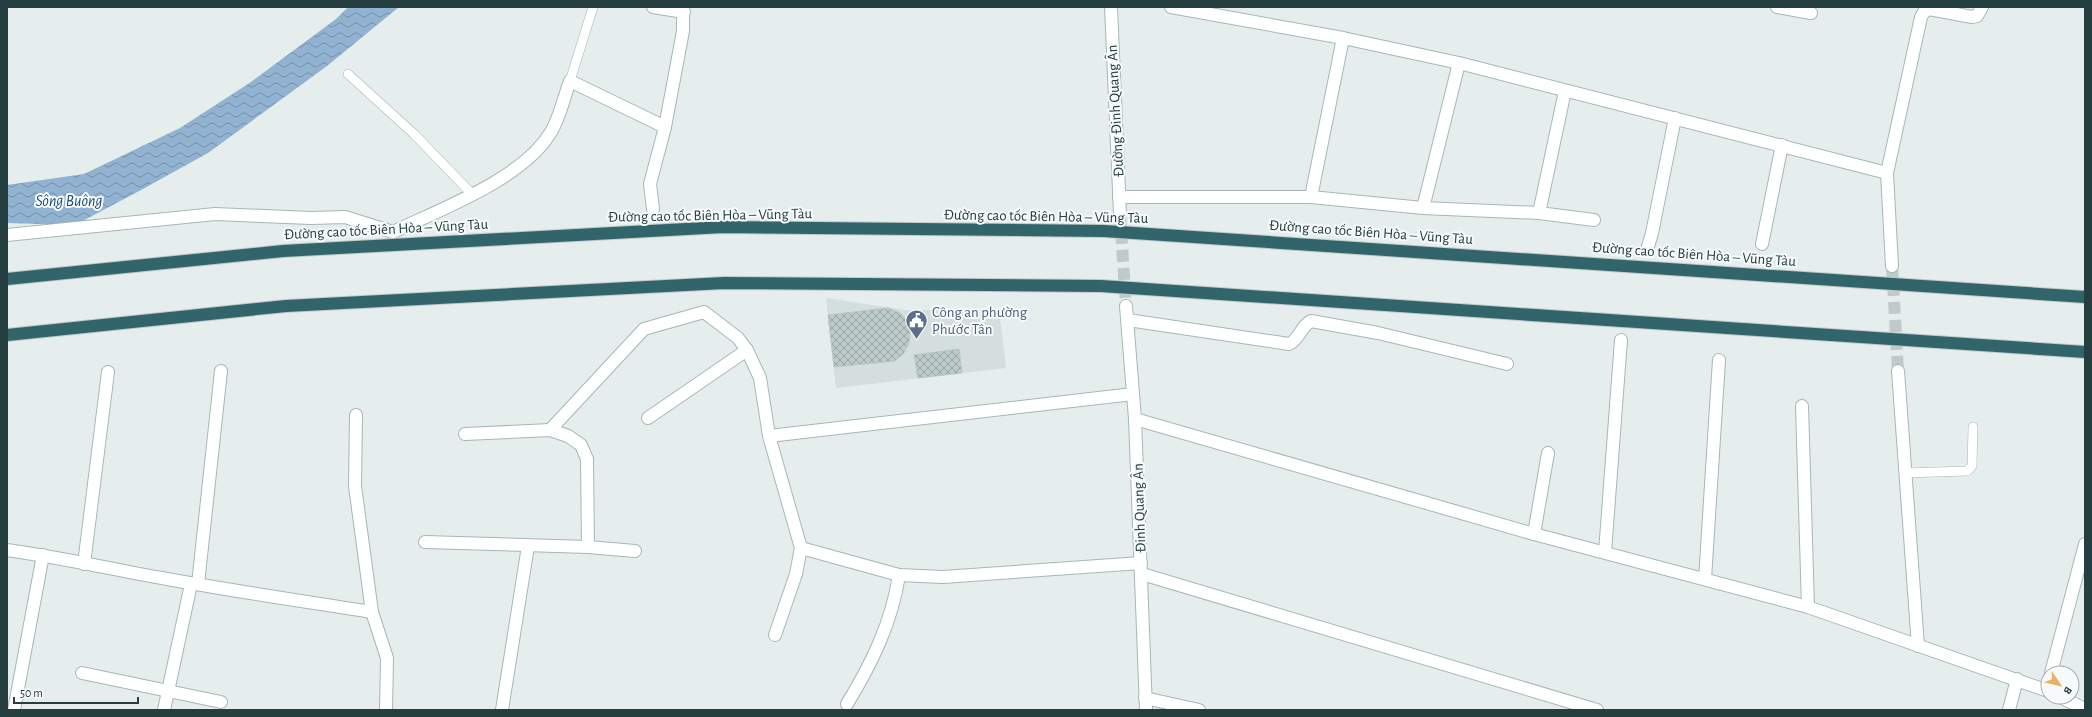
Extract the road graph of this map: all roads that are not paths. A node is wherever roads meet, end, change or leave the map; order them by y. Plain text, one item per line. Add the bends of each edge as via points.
1 (593, 7) edge
2 (652, 7) edge
3 (1111, 7) edge
4 (1171, 7) edge
5 (1777, 7) edge
6 (1982, 7) edge
7 (684, 10) edge
8 (1811, 13) dead end
9 (1343, 38) junction
10 (1459, 63) junction
11 (348, 74) dead end
12 (570, 81) junction
13 (1565, 91) junction
14 (1674, 118) junction
15 (665, 127) junction
16 (1782, 146) junction
17 (1887, 173) junction
18 (471, 193) junction
19 (1119, 197) junction
20 (1311, 197) junction
21 (1423, 208) junction
22 (653, 209) dead end
23 (1539, 213) junction
24 (1120, 214) tunnel mouth
25 (1594, 220) dead end
26 (7, 234) edge
27 (1762, 244) dead end
28 (1646, 250) dead end
29 (1892, 266) tunnel mouth
30 (7, 279) edge
31 (2085, 297) edge
32 (1126, 306) tunnel mouth
33 (1128, 320) junction
34 (7, 335) edge
35 (1621, 340) dead end
36 (747, 350) junction
37 (2085, 352) edge
38 (1719, 360) dead end
39 (1507, 364) dead end
40 (221, 371) dead end
41 (1898, 371) tunnel mouth
42 (108, 372) dead end
43 (1133, 394) junction
44 (1802, 406) dead end
45 (356, 415) dead end
46 (648, 418) dead end
47 (1135, 418) junction
48 (1973, 427) dead end
49 (550, 430) junction
50 (465, 434) dead end
51 (769, 436) junction
52 (1548, 453) dead end
53 (1905, 473) junction
54 (1534, 534) junction
55 (425, 542) dead end
56 (2085, 544) edge
57 (528, 546) junction
58 (588, 547) junction
59 (801, 548) junction
60 (7, 550) edge
61 (635, 551) dead end
62 (1605, 552) junction
63 (43, 555) junction
64 (84, 564) junction
65 (1142, 568) junction
66 (899, 575) junction
67 (1705, 579) junction
68 (194, 584) junction
69 (1808, 607) junction
70 (372, 612) junction
71 (775, 635) dead end
72 (1918, 646) junction
73 (2053, 665) edge
74 (82, 673) dead end
75 (2017, 679) junction
76 (2040, 687) edge
77 (167, 691) junction
78 (1145, 698) junction
79 (221, 702) dead end
80 (848, 704) dead end
81 (14, 710) edge
82 (164, 710) edge
83 (386, 710) edge
84 (502, 710) edge
85 (1146, 710) edge
86 (1199, 710) edge
87 (1597, 710) edge
88 (2009, 710) edge

1 - 12 lane
2 - 7 street
3 - 19 street, Đường Đinh Quang Ân
4 - 9 street
5 - 8 street
6 - 17 street via 1977,16 1972,17 1929,9 1921,17
7 - 15 street via 683,31
9 - 10 street
9 - 20 street
10 - 13 street
10 - 21 street
11 - 18 lane via 414,134
12 - 15 street
12 - 18 street via 551,132 532,156 512,171
13 - 14 street
13 - 23 street
14 - 16 street
14 - 28 street via 1652,233
15 - 22 street via 650,184
16 - 17 street
16 - 27 street
17 - 29 street
18 - 26 street via 393,232 345,217 215,214
19 - 20 street
19 - 24 street, Đường Đinh Quang Ân
20 - 21 street
21 - 23 street
23 - 25 street
30 - 31 highway, Đường cao tốc Biên Hòa – Vũng Tàu via 283,250 723,227 1088,230
32 - 33 street, Đinh Quang Ân
33 - 39 street via 1289,344 1296,341 1305,324 1311,321 1378,333
33 - 43 street, Đinh Quang Ân
34 - 37 highway via 286,306 740,283 1101,286
35 - 62 street
36 - 46 street
36 - 49 street via 738,338 704,312 644,329
36 - 51 street via 760,378
38 - 67 street
40 - 68 street
41 - 53 street
42 - 64 street
43 - 47 street, Đinh Quang Ân
43 - 51 street
44 - 69 street
45 - 70 street via 355,486
47 - 54 street
47 - 65 street, Đinh Quang Ân
48 - 53 lane via 1974,458 1972,466 1967,471
49 - 50 street
49 - 58 street via 568,436 581,445 587,458
51 - 59 street
52 - 54 street
53 - 72 street
54 - 62 street
55 - 57 street
56 - 73 street
57 - 58 street
57 - 84 street
58 - 61 street
59 - 66 street
59 - 71 street via 796,574
60 - 63 street
62 - 67 street
63 - 64 street
63 - 81 street
64 - 68 street
65 - 66 street via 943,577
65 - 78 street, Đinh Quang Ân
65 - 87 street
66 - 80 street via 886,629 866,673
67 - 69 street
68 - 70 street
68 - 77 street
69 - 72 street
70 - 83 street via 387,658
72 - 75 street
74 - 77 street
75 - 76 street
75 - 88 street
77 - 79 street
77 - 82 street
78 - 85 street, Đinh Quang Ân
78 - 86 street

